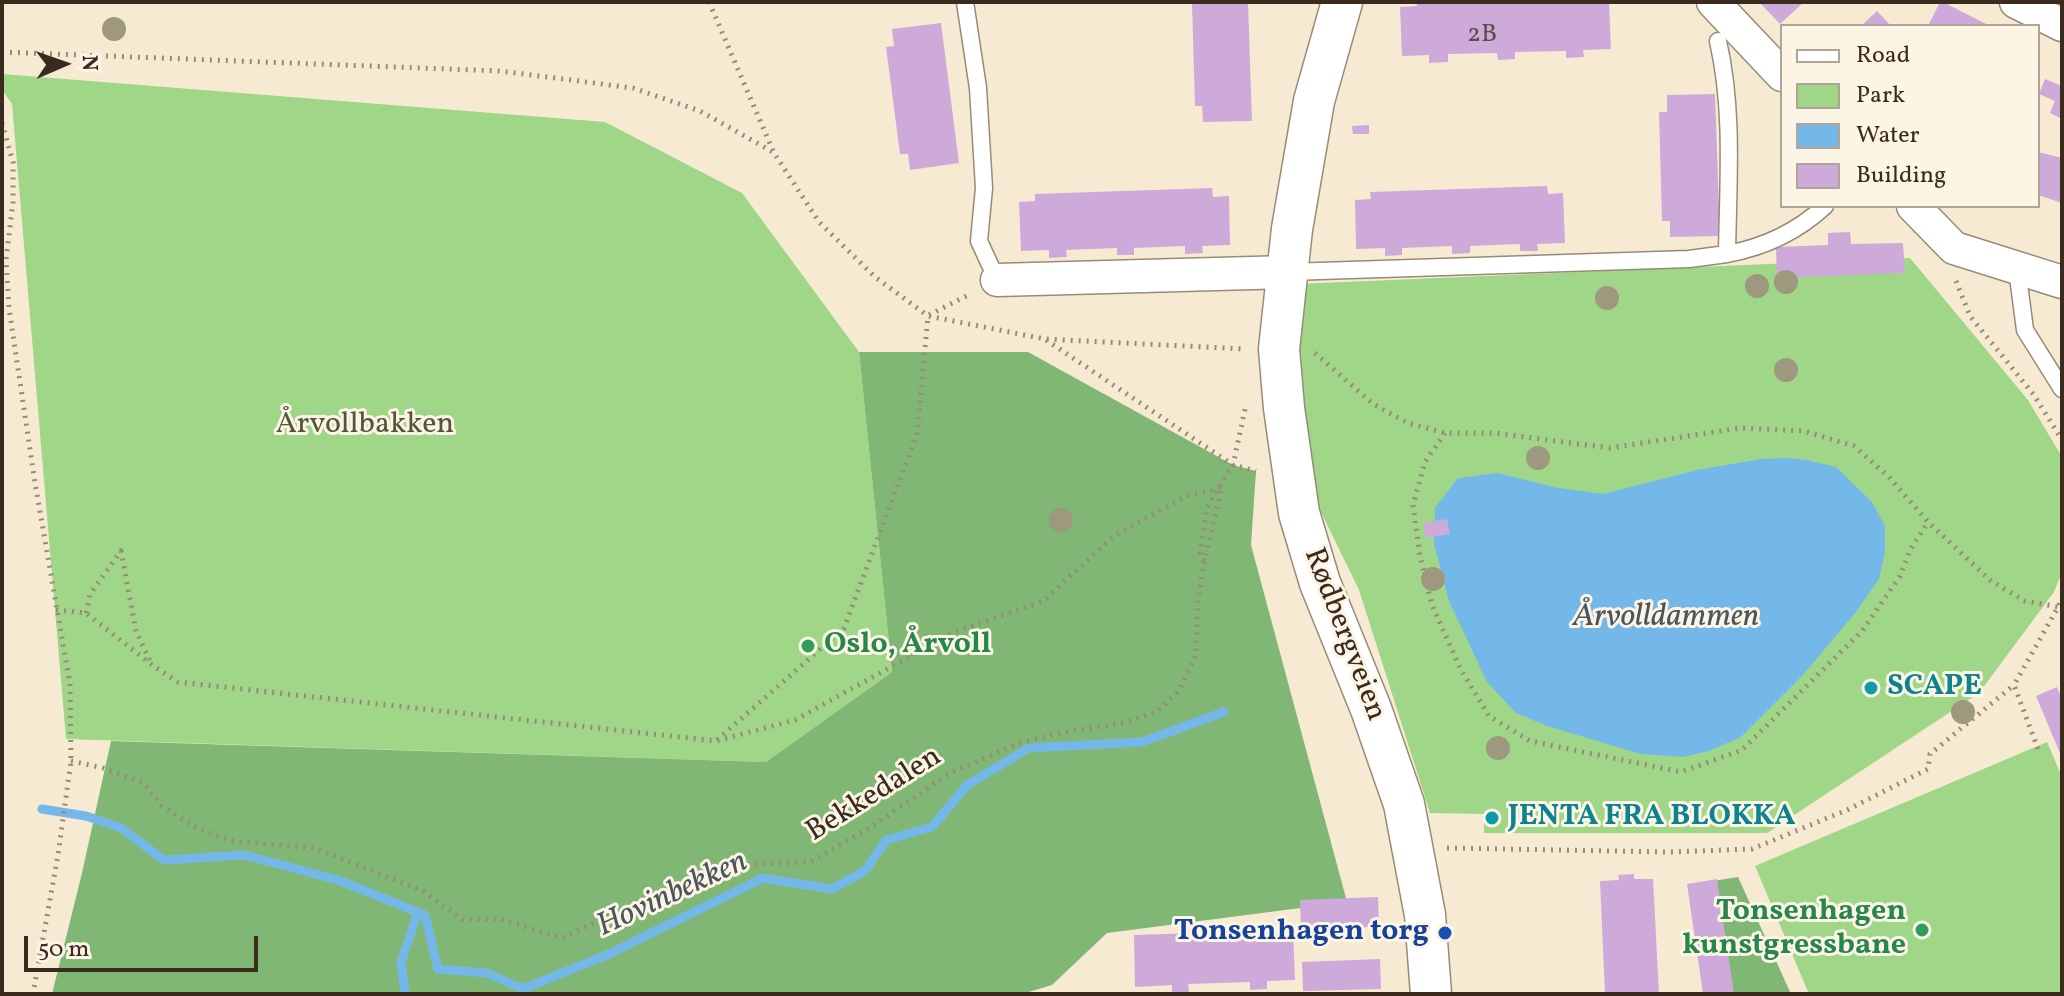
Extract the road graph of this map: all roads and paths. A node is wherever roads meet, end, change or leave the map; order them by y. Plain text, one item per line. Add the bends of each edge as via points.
1 (709, 2) edge
2 (965, 2) edge
3 (1342, 2) edge
4 (1713, 2) edge
5 (2016, 2) edge
6 (2062, 25) edge
7 (1718, 41) dead end
8 (2, 52) edge
9 (1780, 73) edge
10 (2, 123) edge
11 (774, 153) junction
12 (1823, 208) edge
13 (1915, 208) edge
14 (1954, 248) junction
15 (1727, 254) junction
16 (4, 260) edge
17 (2017, 269) junction
18 (1289, 272) junction
19 (997, 280) junction
20 (2062, 282) edge
21 (928, 316) junction
22 (1045, 339) junction
23 (1306, 347) dead end
24 (1258, 349) dead end
25 (2062, 389) edge
26 (1249, 393) dead end
27 (1445, 433) junction
28 (2062, 440) edge
29 (1233, 465) junction
30 (1256, 471) dead end
31 (1222, 487) junction
32 (1928, 522) junction
33 (2062, 600) edge
34 (2059, 607) junction
35 (56, 610) junction
36 (86, 613) junction
37 (152, 665) junction
38 (2014, 685) junction
39 (716, 741) junction
40 (2038, 749) dead end
41 (71, 761) junction
42 (1439, 848) dead end
43 (33, 994) edge
44 (1431, 994) edge

1 - 11 path
2 - 19 lane via 978,88 984,188 979,241
3 - 18 street, Rødbergveien via 1314,101
4 - 9 street
5 - 6 street
7 - 15 lane via 1729,121
8 - 11 path via 500,71 633,88 700,111
10 - 16 path via 13,162
11 - 21 path via 819,222 875,277
12 - 15 lane via 1776,239
13 - 14 street
14 - 17 street
14 - 28 path via 1956,284 1970,316 2034,395
15 - 18 lane
16 - 35 path
17 - 20 street
17 - 25 lane via 2025,330
18 - 19 street
18 - 44 street, Rødbergveien via 1279,349 1299,513 1320,583 1404,804 1425,915
19 - 21 path
21 - 22 path
21 - 39 path via 917,434 844,628
22 - 24 path
22 - 29 path
23 - 27 path via 1373,404 1408,423
26 - 29 path, Bekkedalen
27 - 32 path via 1494,433 1610,448 1740,428 1804,431 1854,446
27 - 32 path via 1425,462 1413,505 1420,556 1432,605 1489,716 1530,741 1681,772 1742,750 1862,631 1900,576
29 - 30 path
29 - 31 path, Bekkedalen
31 - 39 path via 1187,496 1115,535 1043,601 952,633 795,720
31 - 41 path, Bekkedalen via 1198,599 1196,655 1179,691 1156,712 1017,744 950,773 810,862 731,865 562,938 500,919 463,920 423,891 315,848 220,837 161,805 144,783
32 - 34 path via 1991,581 2025,601
33 - 34 path
34 - 38 path
35 - 36 path
35 - 41 path via 70,684
36 - 37 path
36 - 37 path via 90,594 121,551 136,631
37 - 39 path via 178,682
38 - 40 path
38 - 42 path via 1930,754 1928,769 1752,849
41 - 43 path

